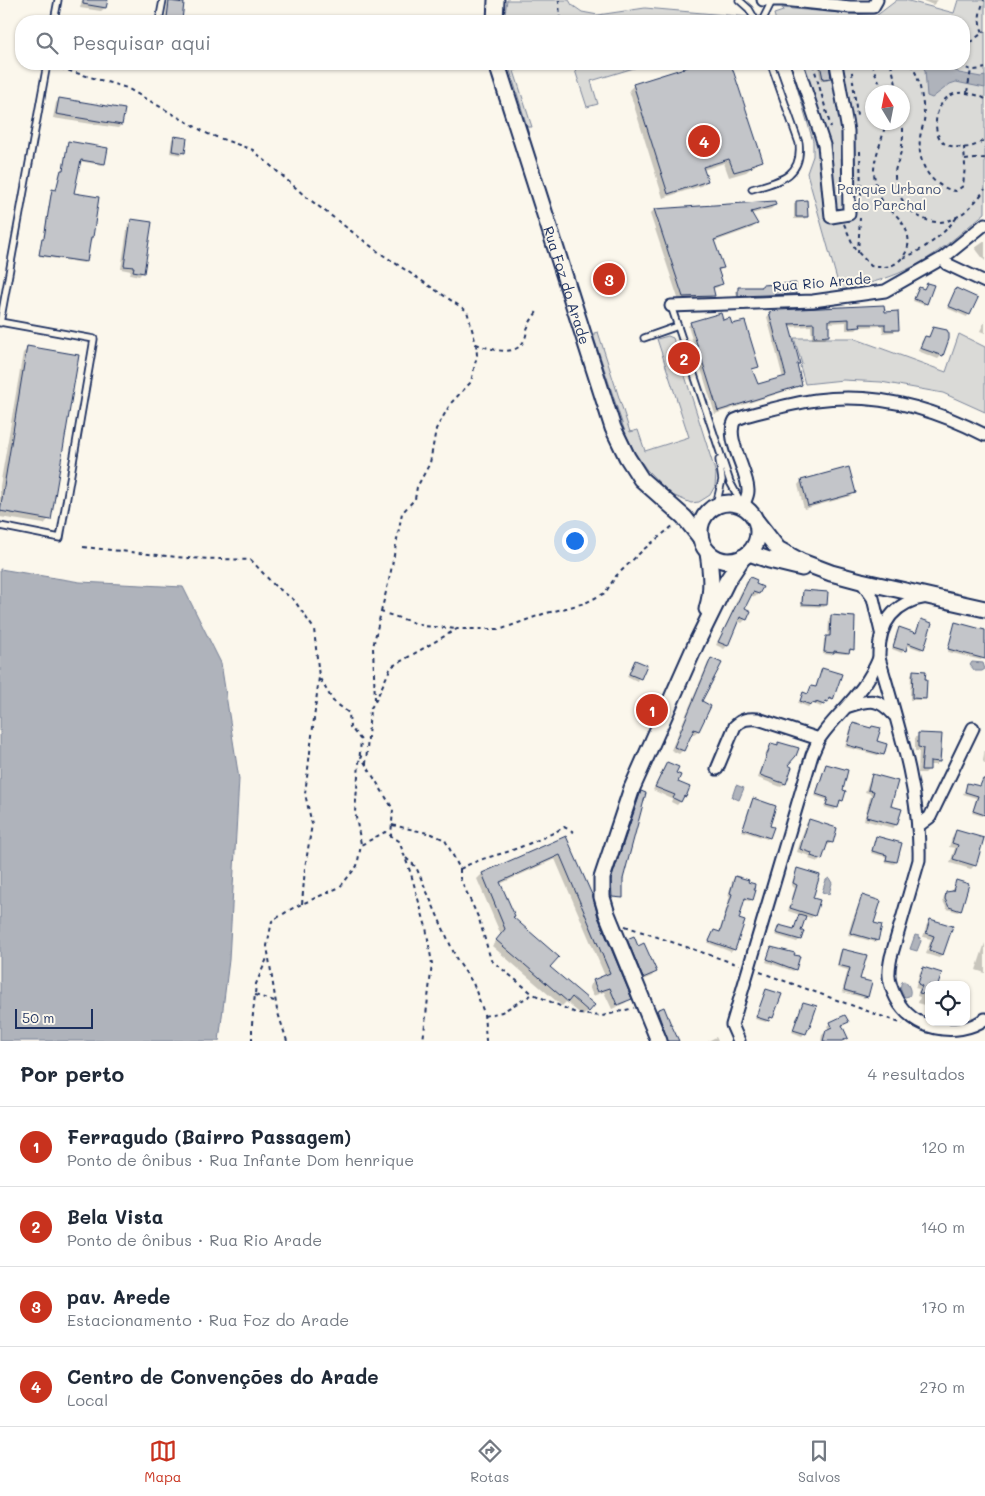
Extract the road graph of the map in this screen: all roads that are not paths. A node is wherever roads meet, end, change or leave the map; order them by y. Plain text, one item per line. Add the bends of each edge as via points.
1 (58, 0) edge
2 (163, 0) edge
3 (739, 0) edge
4 (762, 0) edge
5 (877, 0) edge
6 (497, 1) edge
7 (772, 1) edge
8 (818, 2) edge
9 (55, 15) edge
10 (160, 15) edge
11 (496, 15) edge
12 (752, 15) edge
13 (765, 15) edge
14 (46, 70) edge
15 (499, 70) edge
16 (773, 70) edge
17 (799, 70) edge
18 (837, 70) edge
19 (752, 189) dead end
20 (985, 224) edge
21 (942, 258) junction
22 (985, 282) edge
23 (671, 306) joint
24 (0, 323) edge
25 (678, 326) junction
26 (644, 338) dead end
27 (985, 435) edge
28 (717, 445) junction
29 (660, 494) junction
30 (743, 506) junction
31 (711, 509) junction
32 (757, 522) junction
33 (0, 526) edge
34 (700, 537) junction
35 (708, 553) junction
36 (746, 555) junction
37 (831, 573) junction
38 (861, 581) junction
39 (931, 597) junction
40 (984, 609) edge
41 (881, 632) junction
42 (696, 644) junction
43 (879, 658) junction
44 (849, 706) junction
45 (896, 716) junction
46 (973, 728) dead end
47 (819, 739) junction
48 (717, 769) dead end
49 (918, 826) junction
50 (985, 1019) edge
51 (659, 1041) edge
52 (739, 1041) edge

1 - 9 lane
2 - 10 lane
3 - 12 lane
4 - 7 street
5 - 8 street via 874,7 850,8
6 - 11 street
7 - 8 street
7 - 13 lane
14 - 24 lane
15 - 29 street, Rua Foz do Arade via 614,428 641,479
16 - 19 lane via 800,154 798,163 784,179
17 - 18 street via 824,145 831,217 849,214 848,131
20 - 21 street, Rua Rio Arade
21 - 22 street via 947,264
21 - 23 street, Rua Rio Arade via 885,291 813,301
23 - 25 lane
24 - 33 lane via 94,339 60,538
25 - 26 lane
25 - 28 lane
27 - 30 street via 929,411 891,401 817,400 745,416 732,425 748,489
28 - 30 lane via 730,482
28 - 31 lane via 722,480
29 - 31 street, Rua Foz do Arade via 690,510
29 - 34 street, Rua Foz do Arade
30 - 31 street, Rua Foz do Arade via 728,502
30 - 32 street
31 - 34 street via 700,524
32 - 36 street via 758,538
32 - 37 street via 778,549
34 - 35 street, Rua Foz do Arade
35 - 36 street via 725,561
35 - 42 street, Rua Foz do Arade via 711,599
36 - 37 street
36 - 42 street via 727,581
37 - 38 street
38 - 39 street
38 - 41 street via 873,598
39 - 40 street
39 - 41 street via 908,602 889,617
41 - 43 street
42 - 51 street via 632,788 602,878 602,897 609,920
43 - 44 street
43 - 45 street
44 - 45 street via 873,700 885,704
44 - 47 street
45 - 49 street
46 - 49 street via 930,817
47 - 48 street via 747,718 734,726
47 - 52 street via 732,1025
49 - 50 street via 919,860 891,957 888,973 891,988 910,1017 927,1026 944,1030 962,1029

